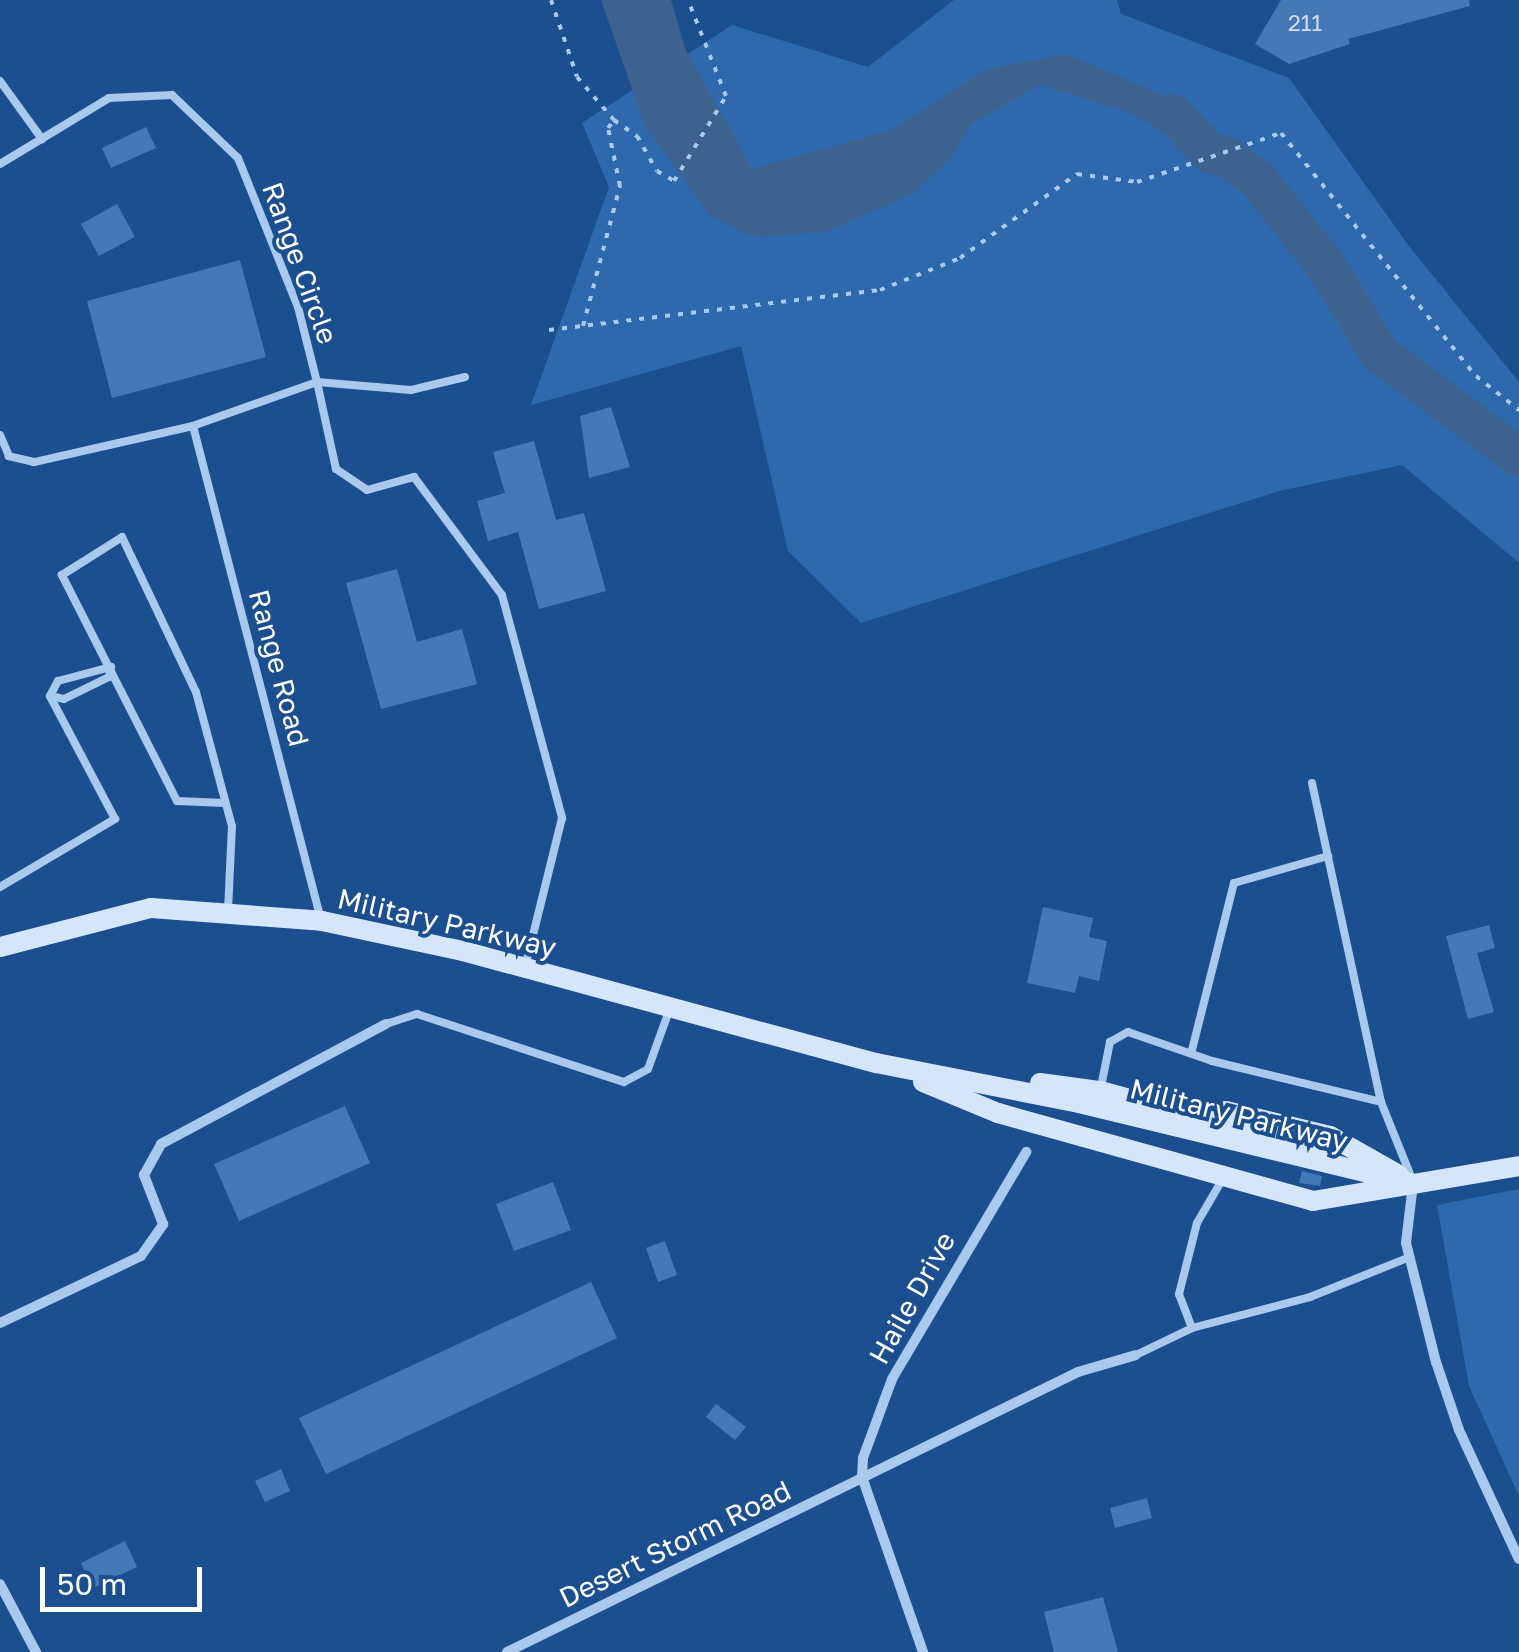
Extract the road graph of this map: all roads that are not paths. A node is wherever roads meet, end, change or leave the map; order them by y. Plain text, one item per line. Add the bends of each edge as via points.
1 (0, 82) edge
2 (42, 139) junction
3 (0, 164) edge
4 (465, 377) dead end
5 (318, 382) junction
6 (193, 426) junction
7 (0, 435) edge
8 (111, 667) junction
9 (50, 696) junction
10 (1312, 782) dead end
11 (225, 803) junction
12 (1328, 856) junction
13 (0, 887) edge
14 (228, 912) junction
15 (322, 921) junction
16 (0, 947) edge
17 (525, 968) junction
18 (669, 1011) junction
19 (386, 1024) joint
20 (1192, 1050) junction
21 (876, 1064) junction
22 (1100, 1091) junction
23 (1381, 1102) junction
24 (1026, 1152) dead end
25 (1519, 1166) edge
26 (1222, 1180) junction
27 (1413, 1184) junction
28 (1410, 1257) junction
29 (0, 1323) edge
30 (1192, 1328) junction
31 (1136, 1354) joint
32 (862, 1477) junction
33 (1519, 1559) edge
34 (0, 1584) edge
35 (36, 1652) edge
36 (507, 1652) edge
37 (923, 1652) edge

1 - 2 lane
2 - 3 lane, Range Circle
2 - 5 lane, Range Circle via 109,98 172,96 238,158 298,306
4 - 5 lane via 411,390
5 - 6 lane, Range Circle
5 - 17 lane via 336,469 367,490 414,477 502,595 562,818
6 - 7 lane, Range Circle via 34,462 9,456
6 - 15 lane, Range Road
8 - 9 lane via 58,680
8 - 9 lane via 109,677 64,699
8 - 11 lane via 177,801
8 - 11 lane via 62,575 122,537 196,692
9 - 13 lane via 115,819
10 - 12 lane
11 - 14 lane via 232,826
12 - 20 lane via 1234,883
12 - 23 lane
14 - 15 street, Military Parkway
14 - 16 street, Military Parkway via 151,908
15 - 17 street, Military Parkway
17 - 18 street, Military Parkway
18 - 19 lane via 648,1069 624,1082 417,1014
18 - 21 street, Military Parkway
19 - 29 street via 161,1144 144,1175 164,1224 141,1256
20 - 22 lane via 1128,1032 1115,1036
20 - 23 lane
21 - 22 street, Military Parkway
21 - 26 street, Military Parkway via 998,1113
21 - 27 street, Military Parkway via 1078,1104
22 - 27 street, Military Parkway via 1337,1155
23 - 27 lane
24 - 32 street, Haile Drive via 892,1379
25 - 27 street
26 - 27 street, Military Parkway via 1314,1201
26 - 30 lane via 1196,1224 1179,1294
27 - 28 street
28 - 30 lane via 1310,1297
28 - 33 street via 1459,1430
30 - 31 lane
31 - 32 street, Desert Storm Road via 1078,1372
32 - 36 street, Desert Storm Road
32 - 37 street
34 - 35 street

